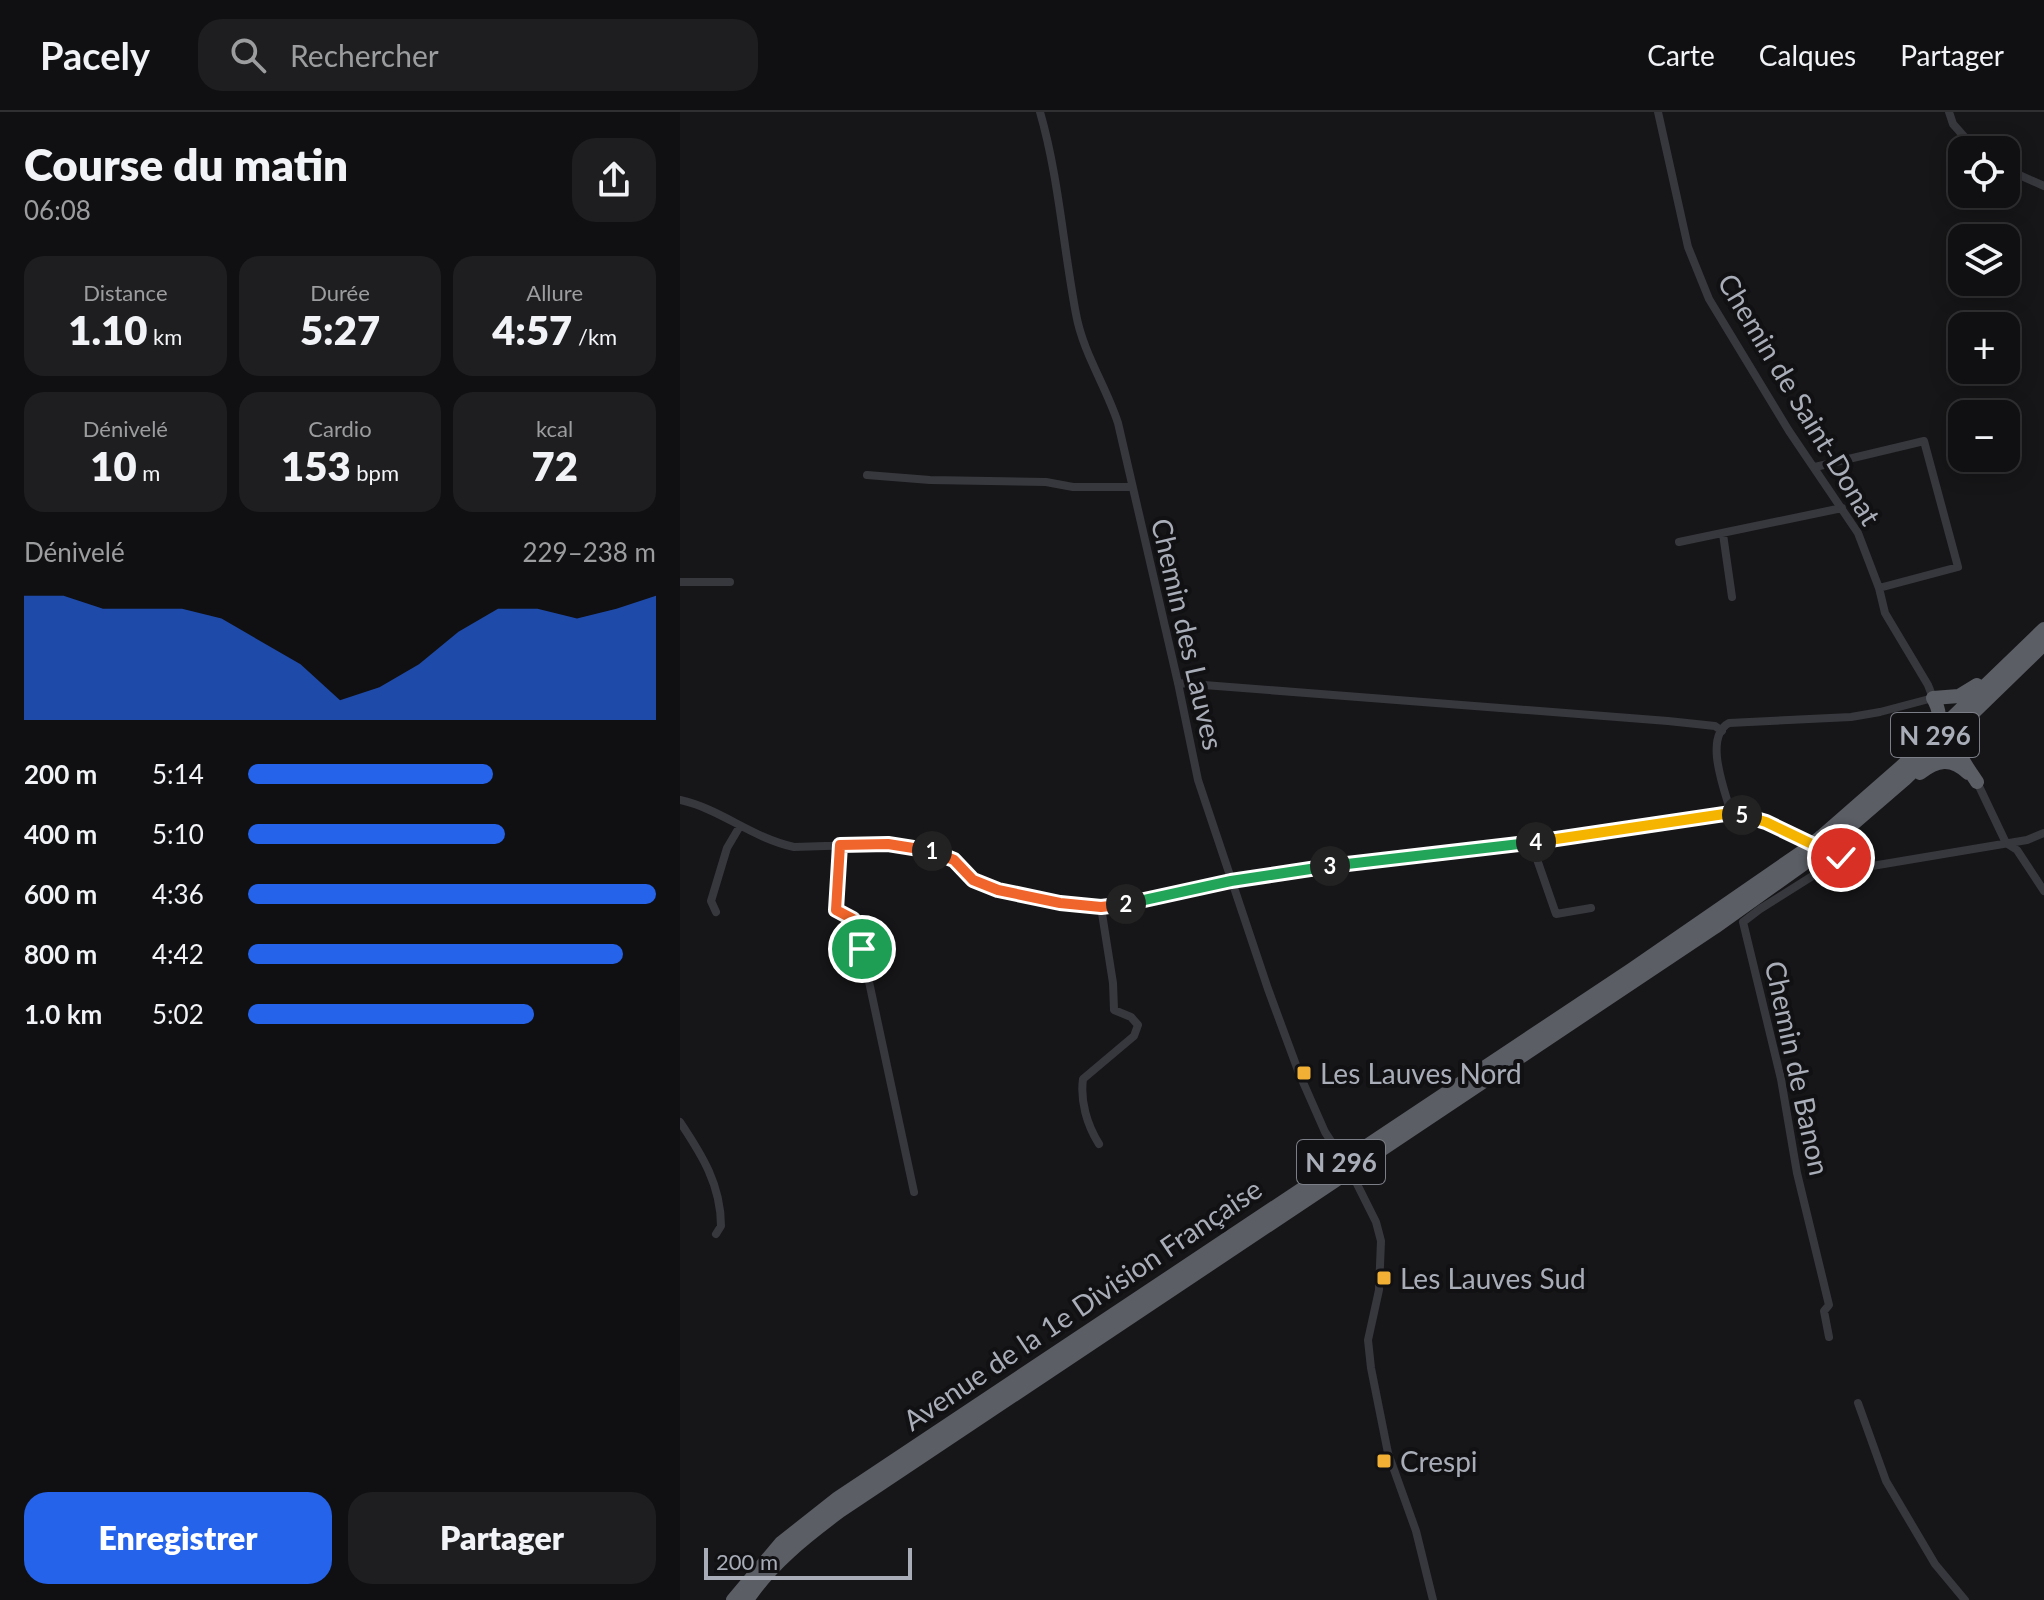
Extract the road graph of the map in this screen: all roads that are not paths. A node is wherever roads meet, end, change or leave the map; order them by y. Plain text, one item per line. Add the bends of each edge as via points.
1 (1040, 112) edge
2 (1658, 112) edge
3 (1949, 112) edge
4 (1964, 136) edge
5 (2020, 175) edge
6 (2044, 186) edge
7 (1815, 467) junction
8 (867, 475) dead end
9 (1132, 487) junction
10 (1842, 508) junction
11 (1723, 534) junction
12 (1679, 542) dead end
13 (680, 582) edge
14 (730, 582) dead end
15 (1879, 588) junction
16 (1732, 597) dead end
17 (2044, 627) edge
18 (2044, 647) edge
19 (1178, 683) junction
20 (1933, 698) junction
21 (1720, 735) junction
22 (1977, 782) junction
23 (680, 800) edge
24 (1731, 813) junction
25 (1855, 823) junction
26 (740, 826) junction
27 (2044, 833) edge
28 (1824, 838) junction
29 (1531, 842) junction
30 (2006, 843) junction
31 (840, 845) junction
32 (1808, 851) junction
33 (1841, 858) junction
34 (1231, 881) junction
35 (2044, 891) edge
36 (1101, 907) junction
37 (1591, 908) dead end
38 (716, 912) dead end
39 (680, 1122) edge
40 (1099, 1144) dead end
41 (1338, 1152) dead end
42 (1356, 1182) dead end
43 (914, 1192) dead end
44 (716, 1234) dead end
45 (1829, 1337) dead end
46 (1858, 1403) dead end
47 (737, 1599) edge
48 (1433, 1600) edge
49 (1965, 1600) edge

1 - 9 street, Chemin des Lauves via 1076,315 1112,405
2 - 7 street, Chemin de Saint-Donat via 1688,247 1709,299
3 - 4 street
5 - 6 street
7 - 10 street, Chemin de Saint-Donat
7 - 15 street via 1924,441 1958,567
8 - 9 street
9 - 19 street, Chemin des Lauves
10 - 11 street
10 - 15 street, Chemin de Saint-Donat via 1858,533
11 - 12 street
11 - 16 street
13 - 14 street
15 - 20 street, Chemin de Saint-Donat via 1885,613
17 - 20 highway via 1967,692
17 - 28 highway, Avenue de la 1e Division Française / N 296
18 - 22 highway via 1957,739 1957,749
18 - 25 highway, Avenue de la 1e Division Française / N 296
19 - 21 street via 1668,721 1715,726
19 - 34 street, Chemin des Lauves via 1198,780
20 - 21 street via 1851,717 1729,723
20 - 28 highway via 1940,713 1936,726
21 - 24 street via 1721,774
22 - 25 highway via 1959,765 1936,762
22 - 30 street
23 - 26 street via 717,811
24 - 29 street
24 - 33 street via 1766,822
25 - 28 highway, Avenue de la 1e Division Française / N 296
26 - 31 street via 794,847
26 - 38 street via 727,848 711,901
27 - 30 street
28 - 32 highway, Avenue de la 1e Division Française / N 296, bridge
29 - 34 street
29 - 37 street via 1556,914
30 - 33 street via 1872,866
30 - 35 street via 2017,850
31 - 36 street via 928,849 954,860 973,880 998,890
31 - 43 street via 836,910 853,919 862,949
32 - 47 highway, Avenue de la 1e Division Française / N 296 via 1735,914 840,1511
32 - 47 highway, Avenue de la 1e Division Française / N 296 via 838,1498 781,1543
33 - 45 street, Chemin de Banon via 1743,922 1825,1280
34 - 36 street
34 - 41 street, Chemin des Lauves via 1299,1073
36 - 40 street via 1114,1010 1138,1025 1134,1036 1083,1079 1084,1105
39 - 44 street via 716,1188 721,1226
42 - 48 street via 1381,1241 1379,1290 1368,1340 1371,1368 1388,1453
46 - 49 street via 1886,1481 1935,1564

